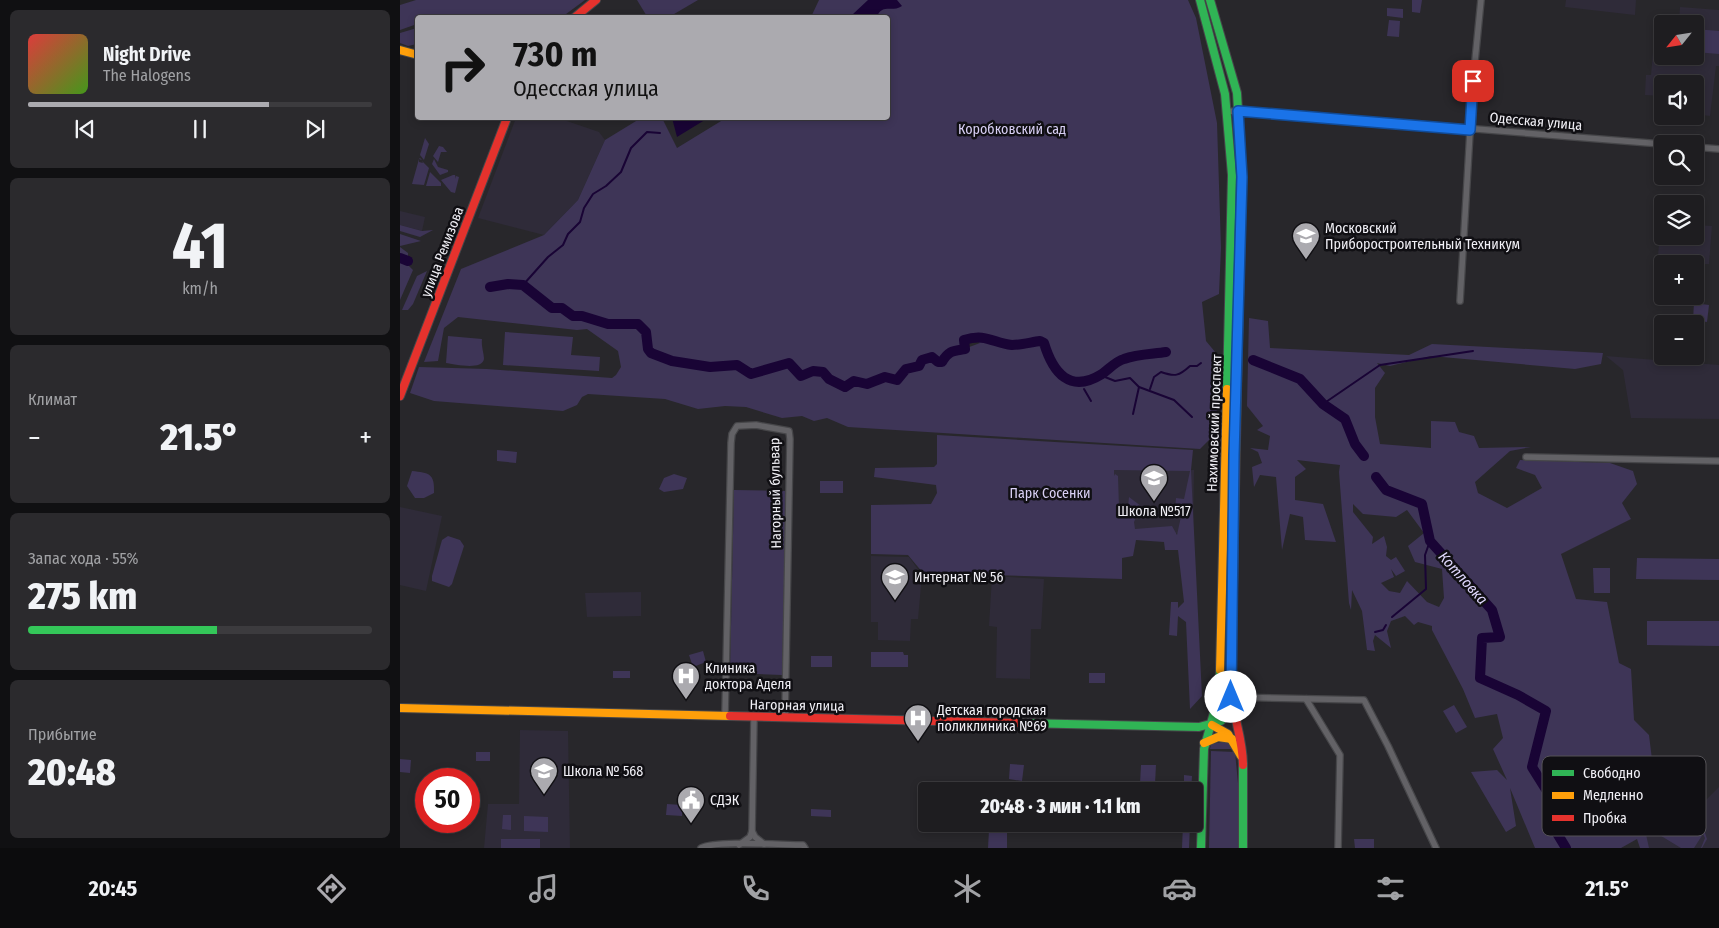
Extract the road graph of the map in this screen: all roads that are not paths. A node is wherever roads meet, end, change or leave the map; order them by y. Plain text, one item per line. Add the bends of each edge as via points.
1 (596, 0) edge
2 (1200, 0) edge
3 (1210, 0) edge
4 (1481, 0) edge
5 (578, 15) edge
6 (400, 50) edge
7 (415, 53) edge
8 (1227, 111) junction
9 (1238, 111) junction
10 (506, 120) edge
11 (1470, 130) junction
12 (1654, 143) edge
13 (1704, 148) edge
14 (1719, 149) edge
15 (1460, 301) dead end
16 (400, 396) edge
17 (1526, 457) dead end
18 (1719, 461) edge
19 (1231, 697) junction
20 (1306, 699) junction
21 (1218, 703) junction
22 (1232, 707) junction
23 (400, 708) edge
24 (725, 716) junction
25 (754, 717) junction
26 (785, 717) junction
27 (1212, 725) junction
28 (1193, 727) junction
29 (1232, 739) junction
30 (1205, 742) junction
31 (1243, 760) junction
32 (752, 832) junction
33 (765, 844) junction
34 (739, 845) junction
35 (701, 848) edge
36 (805, 848) edge
37 (1201, 848) edge
38 (1243, 848) edge
39 (1338, 848) edge
40 (1436, 848) edge

1 - 5 main road
2 - 8 main road, Нахимовский проспект
3 - 9 main road, Нахимовский проспект via 1237,93
4 - 11 street
6 - 7 main road
8 - 9 street, Одесская улица
8 - 21 main road, Нахимовский проспект via 1232,175
9 - 11 street, Одесская улица
9 - 19 main road, Нахимовский проспект via 1242,177
10 - 16 main road, улица Ремизова
11 - 12 street, Одесская улица
11 - 15 street
13 - 14 street
17 - 18 street
19 - 20 street
19 - 22 main road, Нахимовский проспект
20 - 39 street via 1340,755
20 - 40 street via 1364,700
21 - 27 main road, Нахимовский проспект
21 - 28 main road via 1210,722
22 - 27 main road via 1226,718
22 - 31 main road, Нахимовский проспект
23 - 24 main road, Нагорная улица
24 - 25 main road, Нагорная улица
24 - 26 street, Нагорный бульвар via 731,443 737,426 756,424 789,431 790,439
25 - 26 main road, Нагорная улица
25 - 32 street
26 - 28 main road, Нагорная улица
27 - 28 main road, Нагорная улица
27 - 29 main road via 1223,729
27 - 30 main road, Нахимовский проспект
28 - 30 main road
29 - 30 main road via 1218,737
29 - 31 main road, Нахимовский проспект
30 - 37 main road, Нахимовский проспект
31 - 38 main road, Нахимовский проспект
32 - 33 street
32 - 34 street
33 - 34 street
33 - 36 street via 803,845
34 - 35 street

